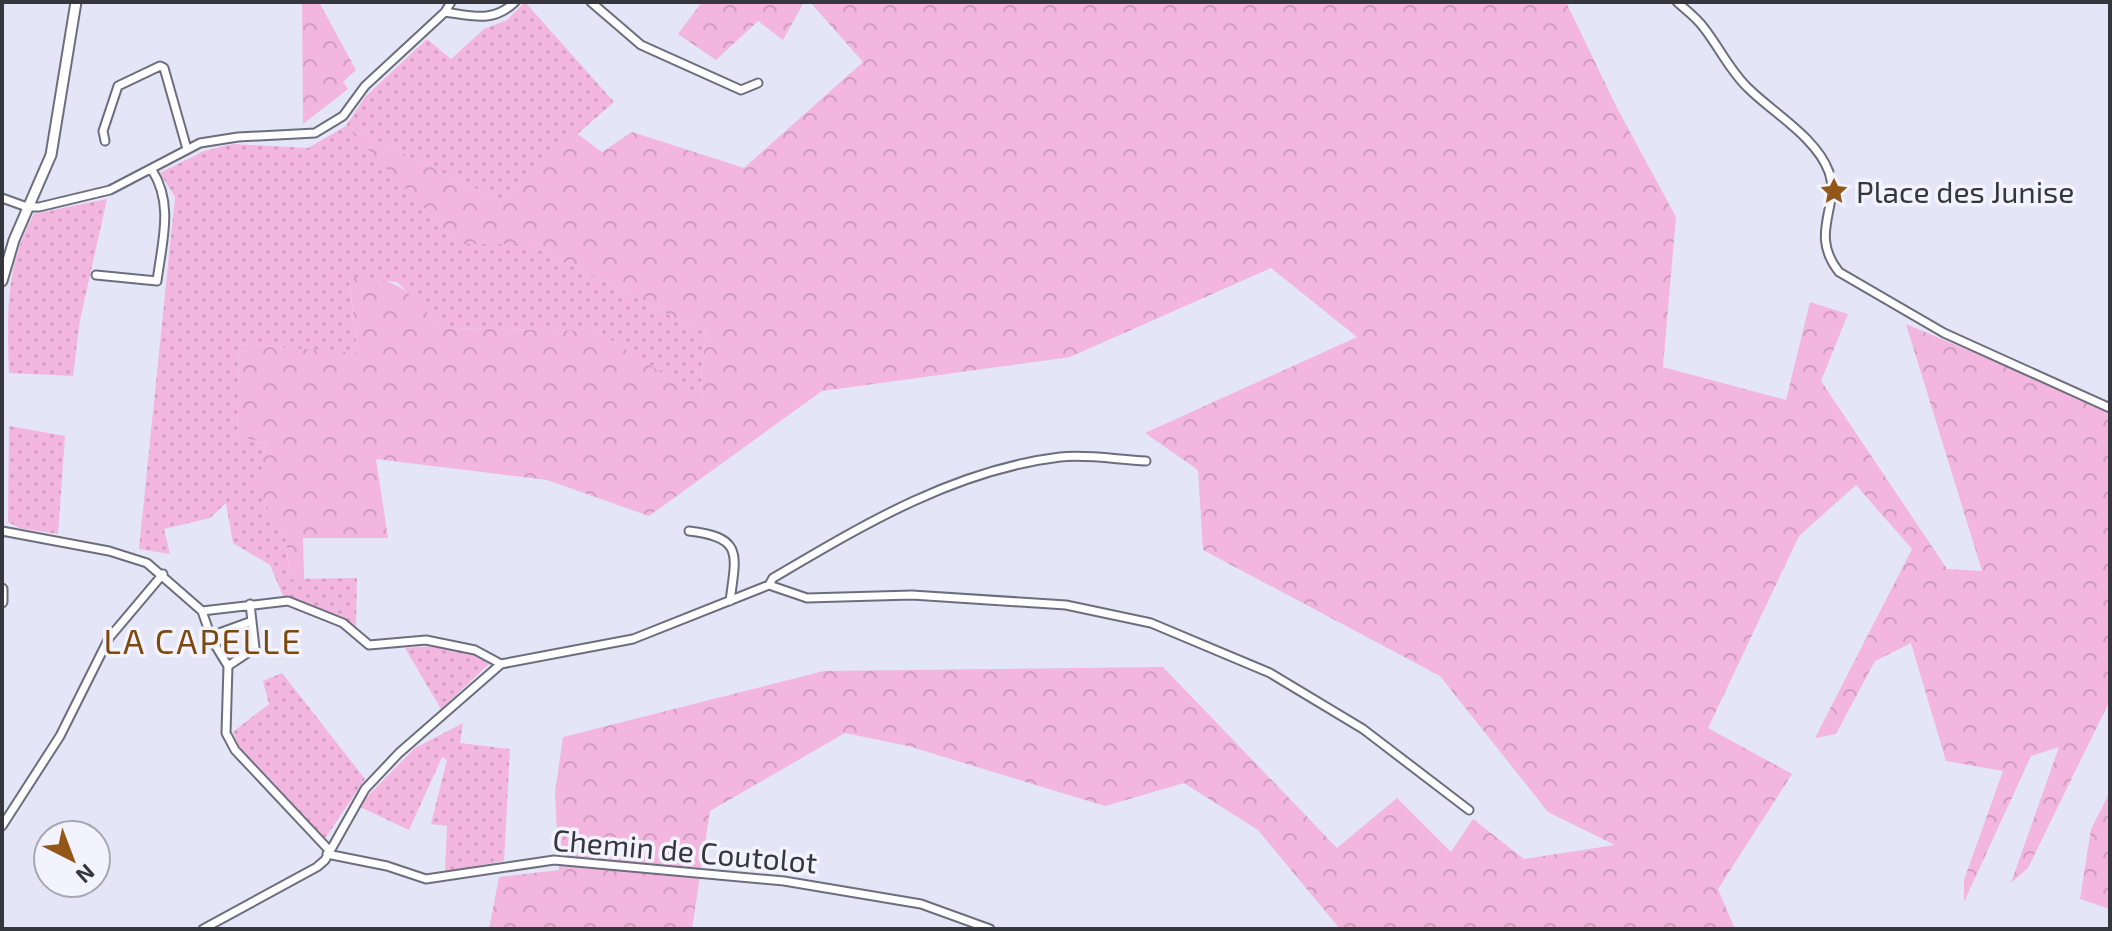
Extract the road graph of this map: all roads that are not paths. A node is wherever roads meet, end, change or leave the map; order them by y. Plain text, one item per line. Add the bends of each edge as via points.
1 (76, 2) edge
2 (451, 2) edge
3 (515, 2) edge
4 (591, 2) edge
5 (1677, 2) edge
6 (445, 12) junction
7 (758, 83) dead end
8 (105, 141) dead end
9 (187, 149) junction
10 (152, 170) junction
11 (2, 198) edge
12 (27, 207) junction
13 (96, 275) dead end
14 (2, 281) edge
15 (2110, 408) edge
16 (1146, 461) dead end
17 (2, 531) edge
18 (689, 531) dead end
19 (163, 574) junction
20 (769, 585) junction
21 (2, 589) edge
22 (730, 601) junction
23 (2, 602) edge
24 (250, 604) junction
25 (202, 611) junction
26 (252, 621) junction
27 (211, 636) junction
28 (501, 664) junction
29 (228, 666) junction
30 (1469, 810) dead end
31 (2, 826) edge
32 (328, 852) junction
33 (203, 929) edge
34 (990, 929) edge

1 - 12 street via 51,155
2 - 6 street
3 - 6 street via 501,15 486,18
4 - 7 street via 641,45 729,87 741,90
5 - 15 street via 1703,25 1745,86 1804,138 1828,169 1834,191 1825,217 1826,240 1830,261 1839,272 1944,333
6 - 9 street via 365,86 343,116 315,133 219,139
8 - 9 street via 103,131 118,86 160,66
9 - 10 street
10 - 12 street via 110,190
10 - 13 street via 166,204 157,281
11 - 12 street
12 - 14 street
16 - 20 street via 1062,457 982,474 860,526
17 - 19 street via 109,551 155,566
18 - 22 street via 709,533 733,547
19 - 25 street
19 - 31 street via 109,638 60,736
20 - 22 street
20 - 30 street via 807,598 912,595 1066,605 1151,623 1270,673 1373,736
21 - 23 street
22 - 28 street via 633,639
24 - 25 street
24 - 26 street
24 - 28 street via 288,601 343,623 369,645 426,640 475,650
25 - 27 street
26 - 27 street
26 - 29 street via 255,648
27 - 29 street
28 - 32 street via 365,789
29 - 32 street via 226,733 235,750
32 - 33 street via 317,867
32 - 34 street, Chemin de Coutolot via 426,879 554,860 784,881 921,904

